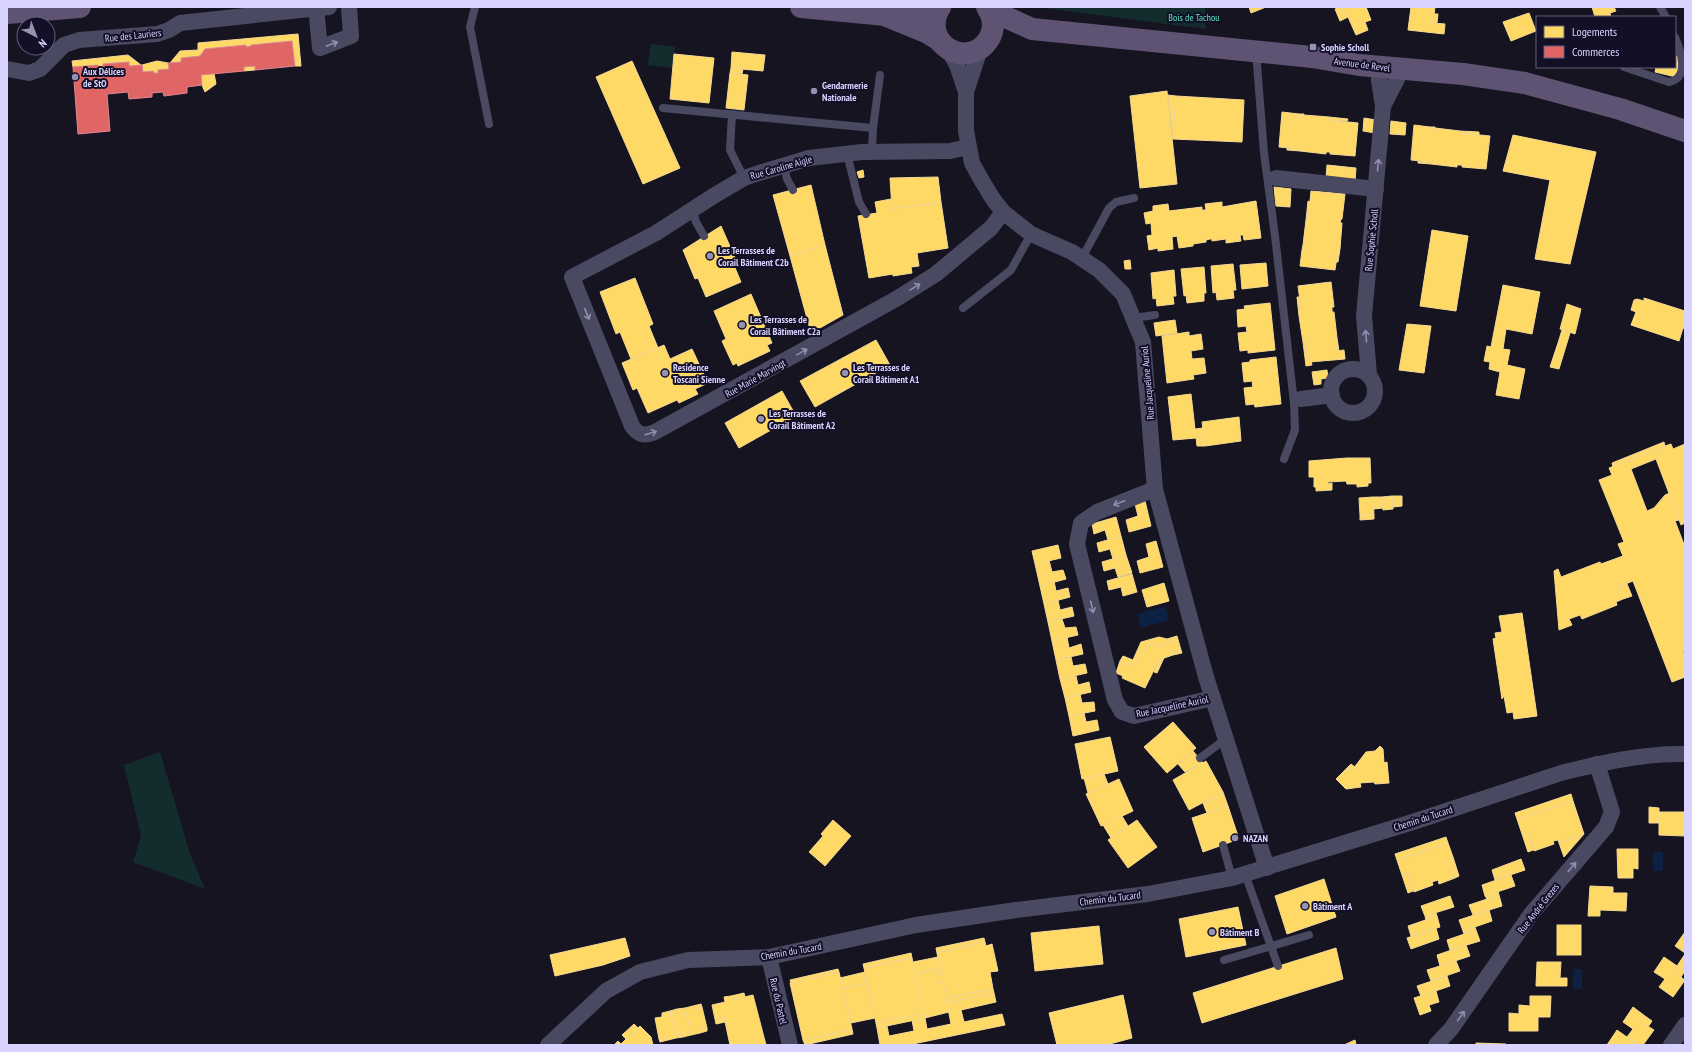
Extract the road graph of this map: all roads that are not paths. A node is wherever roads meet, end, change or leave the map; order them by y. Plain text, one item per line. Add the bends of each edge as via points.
1 (80, 7) edge
2 (349, 7) edge
3 (475, 7) edge
4 (801, 7) edge
5 (940, 7) edge
6 (1660, 7) edge
7 (323, 8) edge
8 (988, 8) edge
9 (7, 13) edge
10 (886, 15) junction
11 (1665, 16) edge
12 (1032, 29) junction
13 (1676, 39) edge
14 (944, 45) junction
15 (983, 45) junction
16 (1256, 51) junction
17 (1389, 68) junction
18 (1627, 68) edge
19 (7, 69) edge
20 (880, 75) dead end
21 (966, 92) junction
22 (662, 108) dead end
23 (732, 114) junction
24 (489, 124) dead end
25 (873, 128) junction
26 (1685, 131) edge
27 (968, 147) junction
28 (872, 152) junction
29 (847, 154) junction
30 (784, 165) junction
31 (744, 178) junction
32 (1276, 178) dead end
33 (1376, 189) junction
34 (793, 190) dead end
35 (1134, 198) dead end
36 (692, 209) junction
37 (1004, 212) junction
38 (866, 214) dead end
39 (1031, 234) junction
40 (704, 236) dead end
41 (1082, 258) junction
42 (572, 278) joint
43 (963, 308) dead end
44 (1155, 315) dead end
45 (1133, 318) junction
46 (1369, 375) junction
47 (1332, 395) junction
48 (1301, 399) dead end
49 (1284, 459) dead end
50 (1155, 489) junction
51 (1213, 698) junction
52 (1227, 738) junction
53 (1685, 754) edge
54 (1200, 758) dead end
55 (1597, 764) junction
56 (1223, 845) dead end
57 (1267, 868) junction
58 (1238, 876) junction
59 (1309, 935) dead end
60 (1271, 946) junction
61 (769, 957) junction
62 (1224, 960) dead end
63 (1278, 966) dead end
64 (1685, 1025) edge
65 (548, 1045) edge
66 (790, 1045) edge
67 (1436, 1045) edge
68 (1671, 1045) edge

1 - 9 main road
7 -> 2 street, Rue des Lauriers via 320,48 351,36
3 - 24 lane via 470,27
4 - 10 main road
5 - 10 main road
5 - 14 main road via 935,27
6 - 11 lane
7 - 19 street, Rue des Lauriers via 180,23 157,34 79,40 64,45 40,69 29,73
8 - 12 main road, Avenue de Revel
8 - 15 main road via 993,25 991,34
10 - 14 main road via 926,32
12 - 15 main road, Avenue de Revel
12 - 16 main road, Avenue de Revel
13 - 18 lane via 1683,61 1680,75 1675,81 1669,82
14 - 15 main road, Avenue de Revel via 953,52 964,54
14 - 21 street, Rue Jacqueline Auriol via 957,65
15 - 21 street, Rue Jacqueline Auriol
16 - 17 main road, Avenue de Revel
16 - 49 lane via 1264,153 1294,403 1295,430
17 - 26 main road, Avenue de Revel via 1463,74 1525,83 1620,109
33 -> 17 street, Rue Sophie Scholl via 1384,106 1378,81
20 - 25 lane
21 - 27 street, Rue Jacqueline Auriol
22 - 23 lane
23 - 25 lane
23 - 31 lane via 730,150
25 - 28 lane
27 - 28 street, Rue Caroline Aigle via 950,150
27 - 37 street, Rue Jacqueline Auriol via 972,163 993,199
28 - 29 street, Rue Caroline Aigle
29 - 30 street, Rue Caroline Aigle via 809,158
29 - 38 lane via 859,202
30 - 31 street, Rue Caroline Aigle
30 - 34 lane
31 - 36 street, Rue Caroline Aigle
32 - 33 street
46 -> 33 street, Rue Sophie Scholl via 1364,316
35 - 41 lane via 1116,202 1109,208
36 - 40 lane
36 - 42 street, Rue Caroline Aigle via 656,233
37 - 39 street, Rue Jacqueline Auriol
42 -> 37 street, Rue Marie Marvingt via 632,426 637,433 648,435 846,328 936,274 991,228
39 - 41 street, Rue Jacqueline Auriol
39 - 43 lane via 1011,270
41 - 45 street, Rue Jacqueline Auriol via 1099,270 1122,294
44 - 45 lane
45 - 50 street, Rue Jacqueline Auriol via 1143,342
46 - 47 street via 1357,369 1343,372 1334,382
46 - 47 street, Rue Sophie Scholl via 1375,396 1367,409 1360,412 1345,412 1334,402
47 - 48 street
50 - 51 street, Rue Jacqueline Auriol
50 -> 51 street, Rue Jacqueline Auriol via 1097,512 1081,523 1077,544 1115,700 1122,712 1134,716
51 - 52 street, Rue Jacqueline Auriol
52 - 54 lane
52 - 57 street, Rue Jacqueline Auriol
53 - 55 street, Chemin du Tucard via 1667,754
55 - 57 street, Chemin du Tucard via 1537,780
67 -> 55 street, Rue André Grezes via 1451,1029 1531,914 1606,827 1612,812
56 - 58 lane
57 - 58 street, Chemin du Tucard
58 - 60 lane
58 - 61 street, Chemin du Tucard via 1148,894 916,925
59 - 60 lane
60 - 62 lane
60 - 63 lane
61 - 65 street, Chemin du Tucard via 688,960 640,972 606,991
61 - 66 street, Rue du Pastel
64 - 68 street

